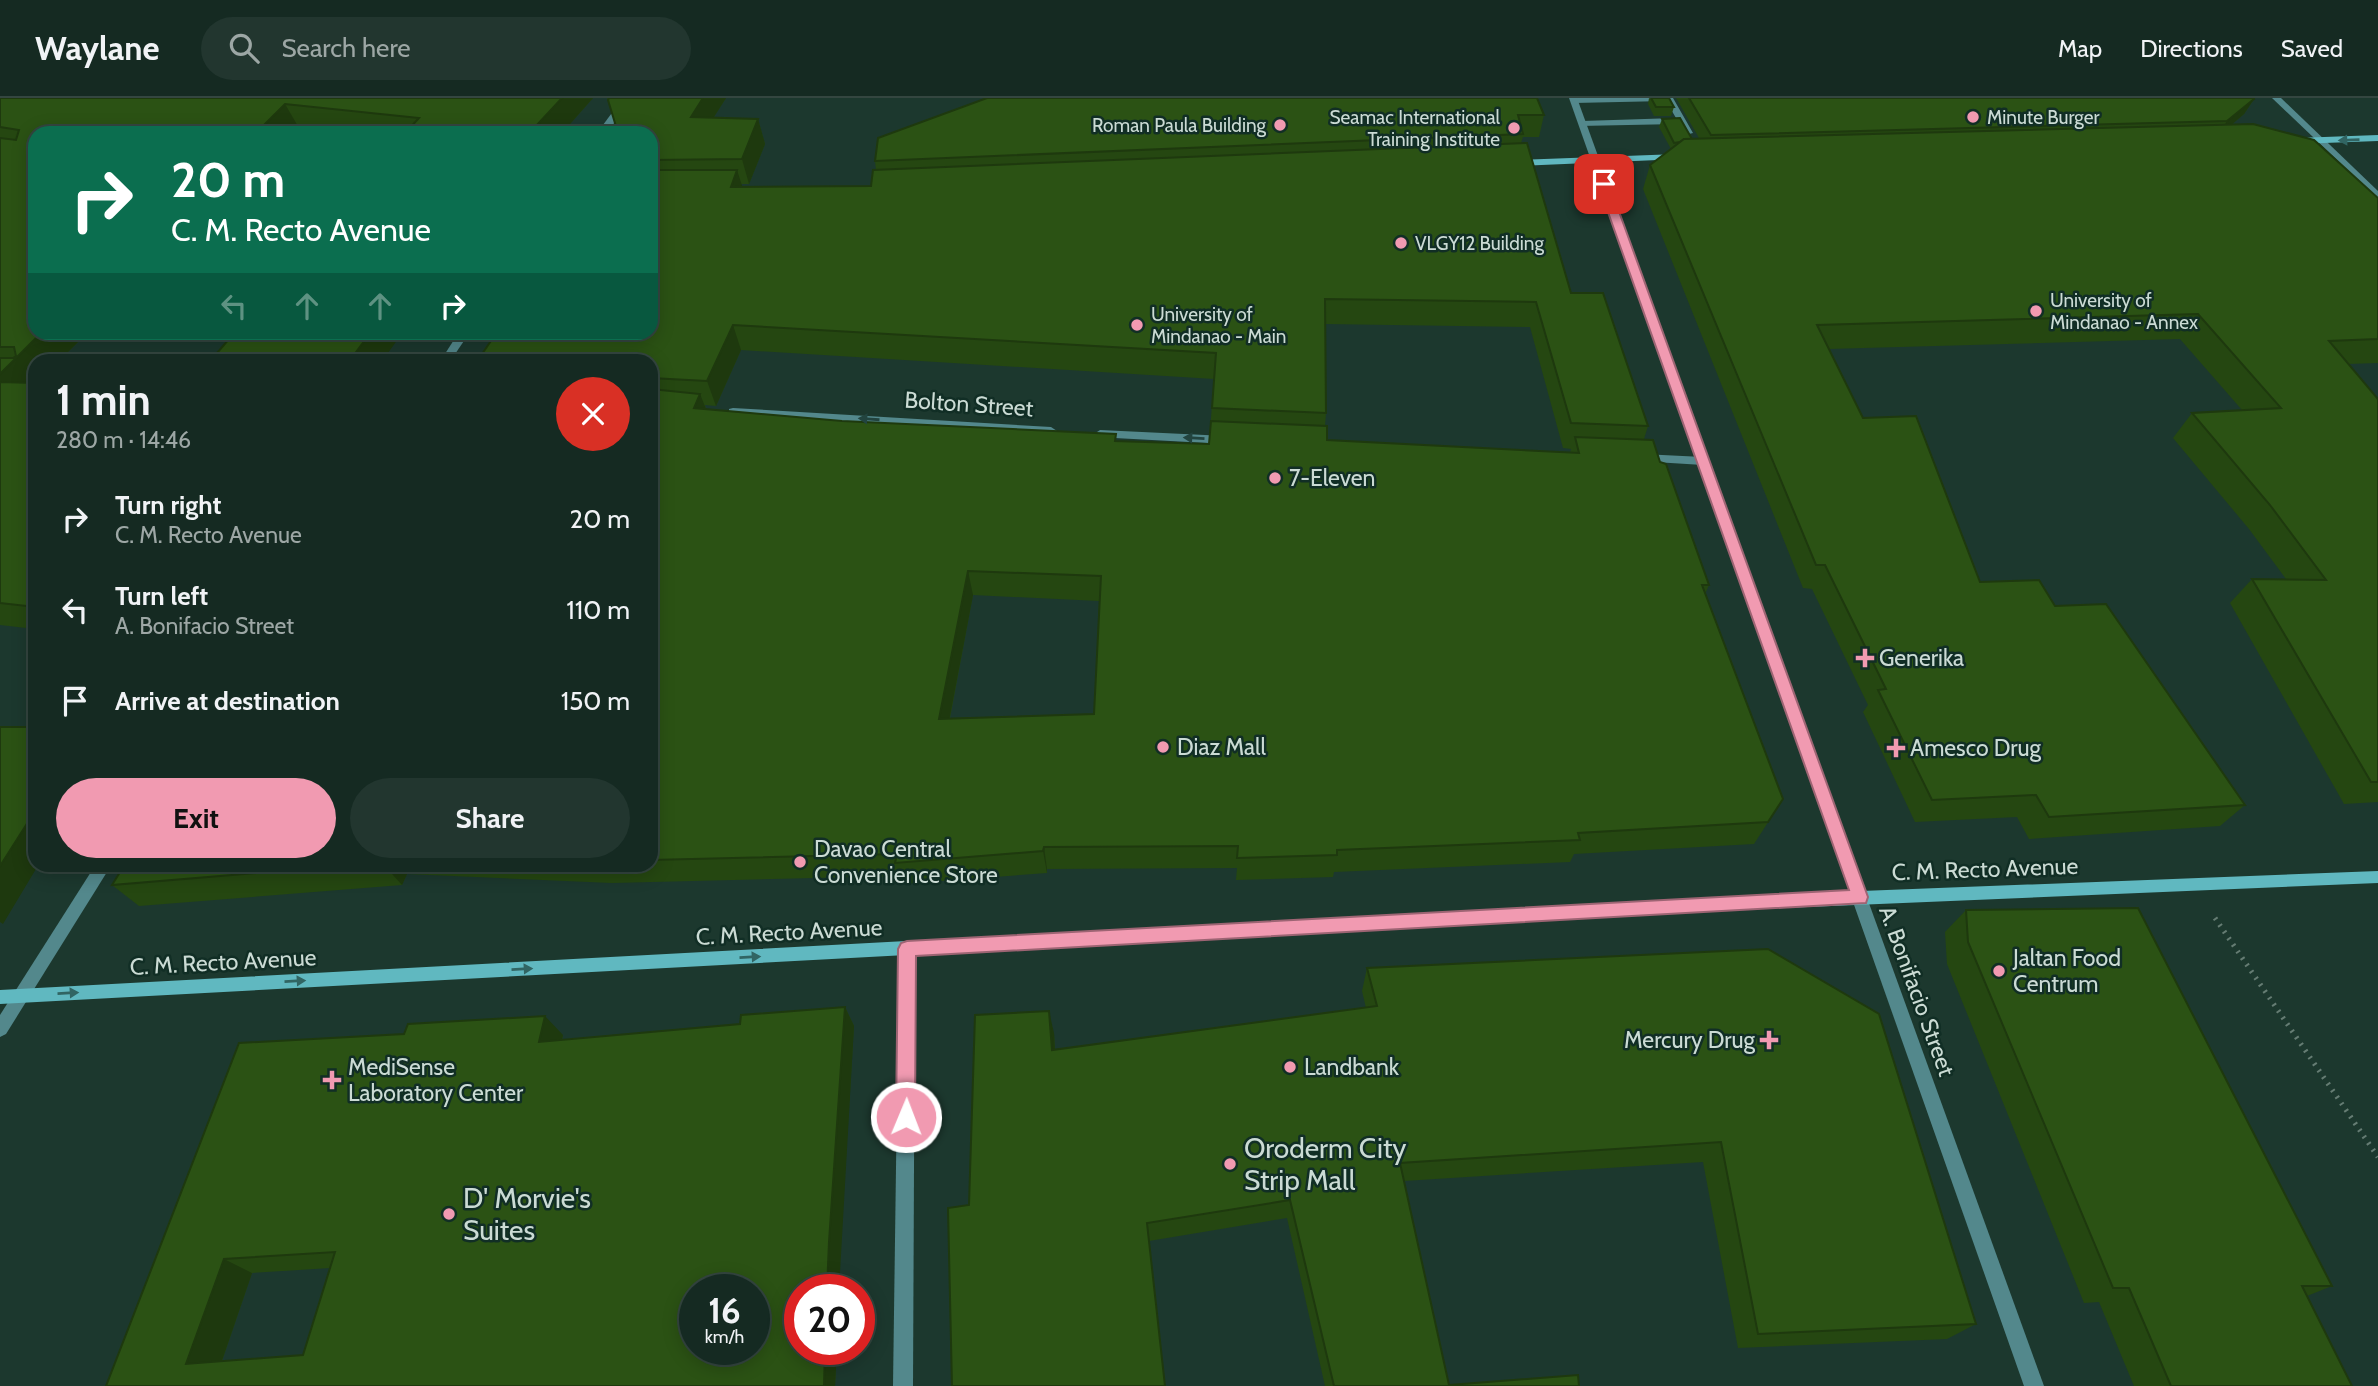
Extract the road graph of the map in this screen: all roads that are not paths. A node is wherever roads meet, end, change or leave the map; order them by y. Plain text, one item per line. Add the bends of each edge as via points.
1 (628, 98) edge
2 (2277, 98) edge
3 (1573, 99) edge
4 (1682, 121) junction
5 (1582, 124) junction
6 (607, 126) edge
7 (2378, 138) edge
8 (2319, 141) junction
9 (2282, 142) edge
10 (1695, 145) edge
11 (1688, 156) edge
12 (1595, 159) junction
13 (1502, 163) edge
14 (2378, 196) edge
15 (717, 412) edge
16 (1069, 432) edge
17 (1083, 433) edge
18 (1235, 440) edge
19 (1634, 458) edge
20 (1703, 461) junction
21 (100, 872) edge
22 (2378, 877) edge
23 (1860, 897) junction
24 (907, 949) junction
25 (19, 996) junction
26 (0, 997) edge
27 (0, 1029) edge
28 (903, 1386) edge
29 (2034, 1386) edge

1 - 6 street
2 - 8 street
3 - 4 street via 1669,98
3 - 5 street, A. Bonifacio Street
4 - 5 street
4 - 10 street
5 - 12 street, A. Bonifacio Street
7 -> 8 main road
8 - 9 main road
8 - 14 street
11 - 12 main road
12 - 13 main road
12 - 20 street, A. Bonifacio Street
16 -> 15 street, Bolton Street
18 -> 17 street
19 - 20 street
20 - 23 street, A. Bonifacio Street
21 - 25 street
22 - 23 main road, C. M. Recto Avenue
23 - 24 main road, C. M. Recto Avenue
23 - 29 street, A. Bonifacio Street
25 -> 24 main road, C. M. Recto Avenue
24 - 28 street
25 - 26 main road, C. M. Recto Avenue
25 - 27 street

